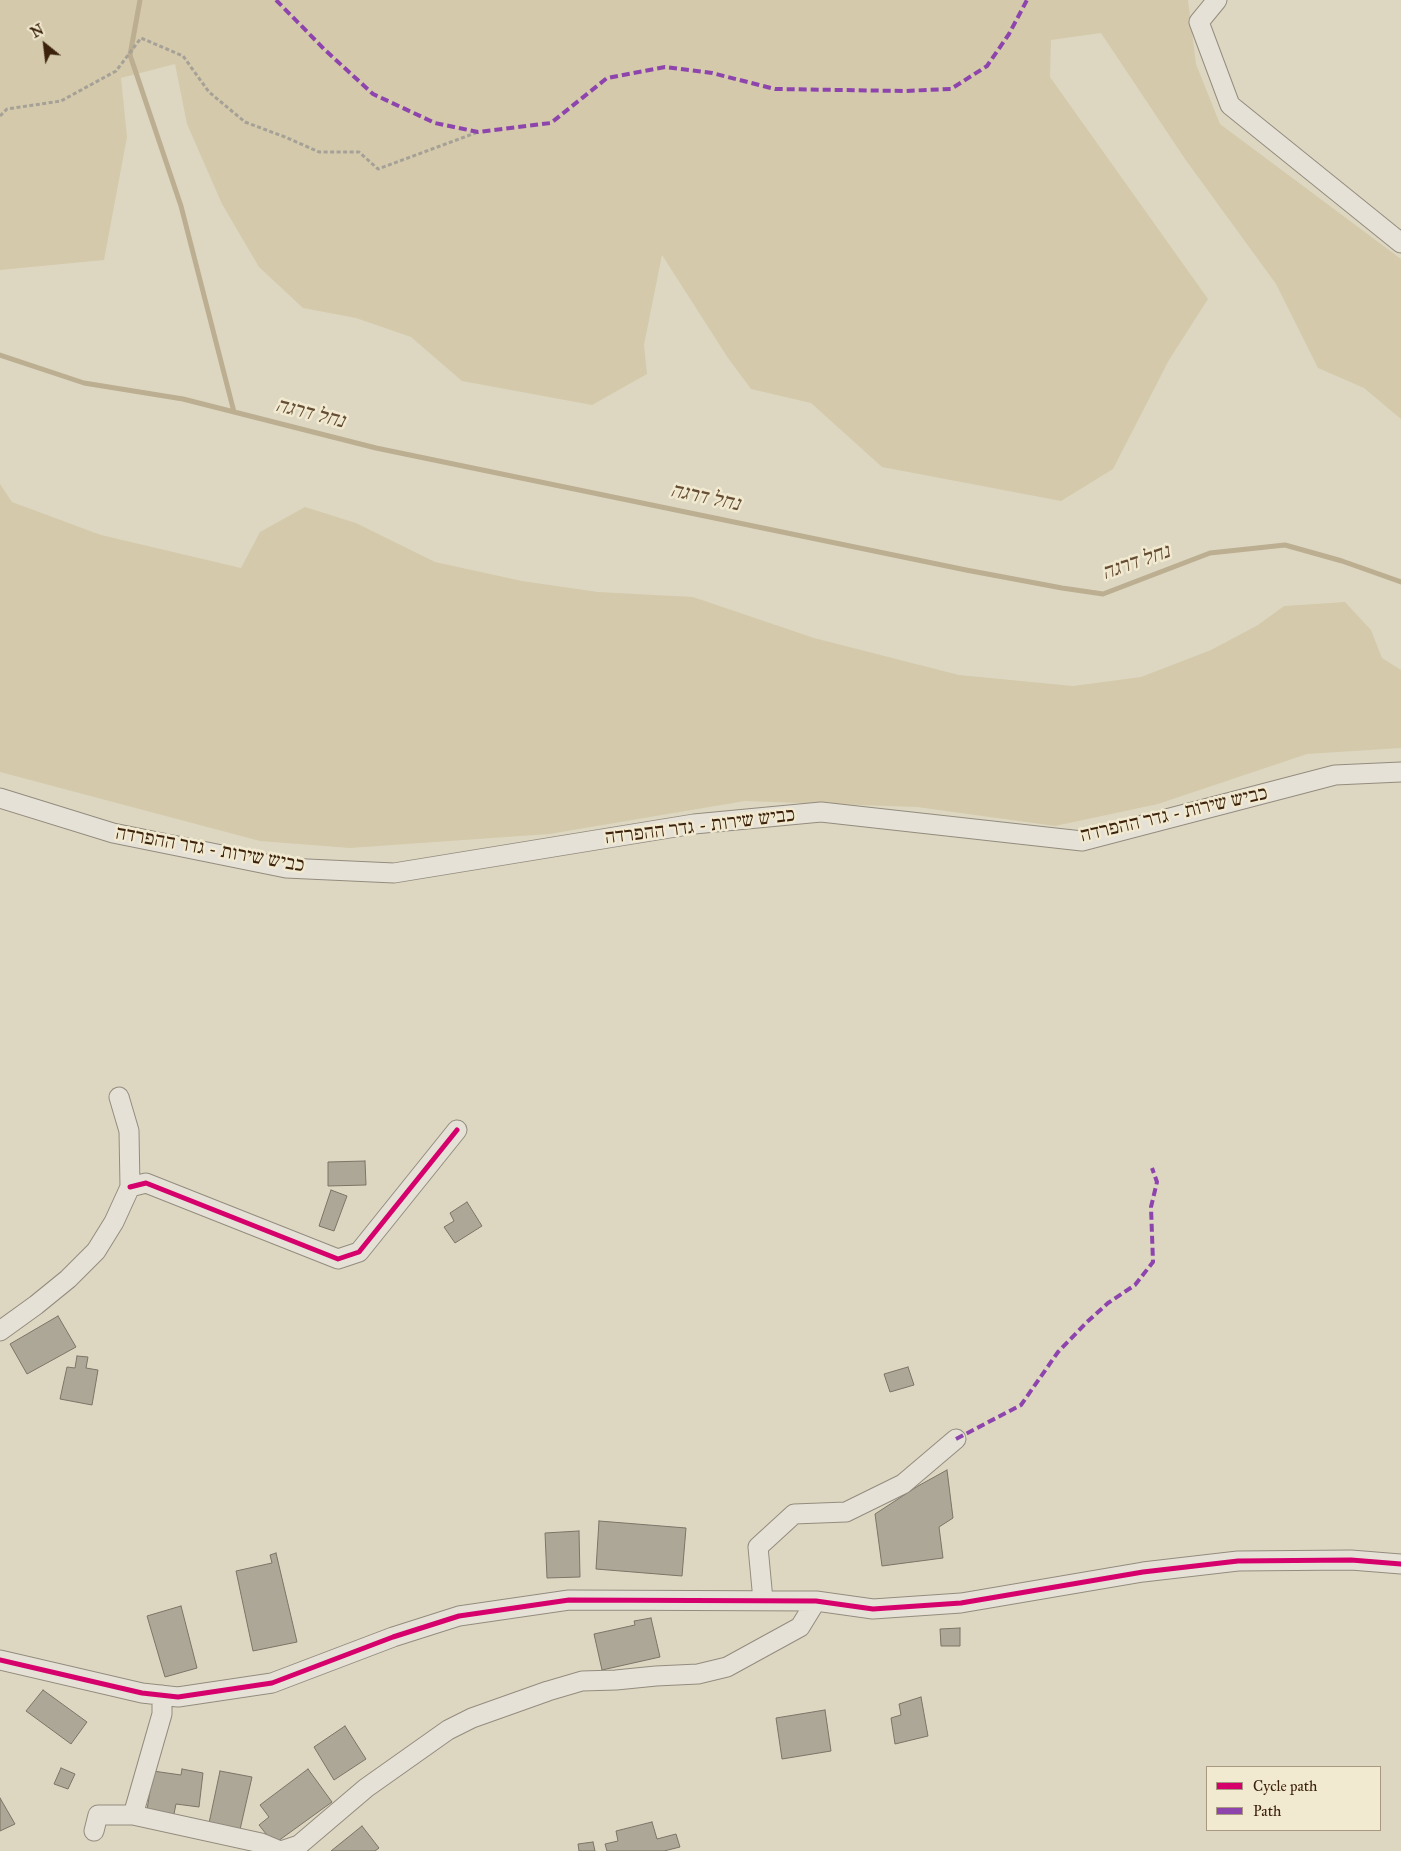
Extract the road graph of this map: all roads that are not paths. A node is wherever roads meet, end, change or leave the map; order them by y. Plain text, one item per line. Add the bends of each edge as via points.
1 (1217, 0) edge
2 (1401, 243) edge
3 (1401, 772) edge
4 (0, 798) edge
5 (119, 1097) dead end
6 (457, 1130) dead end
7 (130, 1188) junction
8 (0, 1331) edge
9 (956, 1439) dead end
10 (1401, 1564) edge
11 (763, 1600) junction
12 (816, 1601) junction
13 (0, 1660) edge
14 (162, 1695) junction
15 (134, 1815) junction
16 (94, 1831) dead end
17 (280, 1851) edge

1 - 2 street via 1199,22 1230,105
3 - 4 street, כביש שירות - גדר ההפרדה via 1336,775 1082,841 821,812 694,824 394,873 286,868 113,833
5 - 7 street via 130,1131
6 - 7 street via 359,1252 338,1259 146,1183
7 - 8 street via 96,1251 68,1279
9 - 11 street via 903,1484 846,1512 794,1514 758,1547
10 - 12 street via 1350,1560 1238,1561 1143,1572 960,1603 873,1608
11 - 12 street
11 - 14 street via 568,1600 459,1616 272,1683 178,1697
12 - 17 street via 800,1627 727,1667 698,1674 582,1681 472,1718 448,1730 366,1788 299,1845
13 - 14 street
14 - 15 street via 162,1714
15 - 16 street via 98,1815
15 - 17 street via 261,1843

